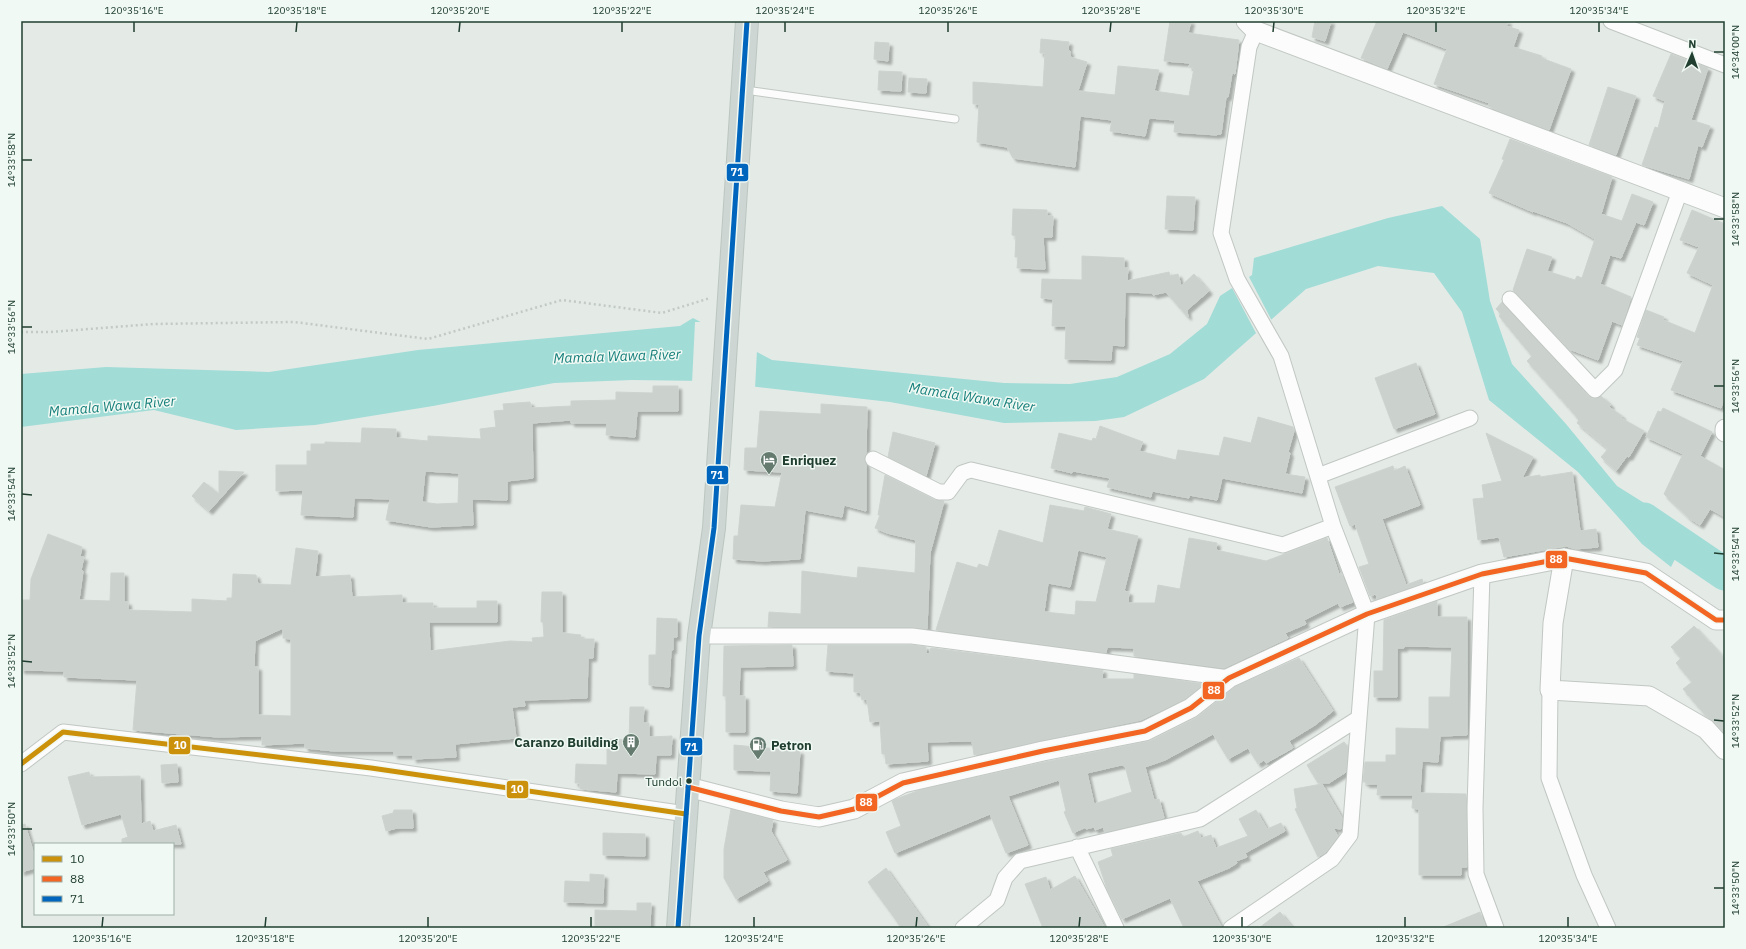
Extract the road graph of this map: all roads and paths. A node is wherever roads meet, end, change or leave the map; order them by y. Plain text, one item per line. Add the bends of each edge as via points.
1 (747, 21) edge
2 (1611, 21) edge
3 (1251, 26) edge
4 (1725, 65) edge
5 (742, 89) junction
6 (955, 119) dead end
7 (1680, 191) junction
8 (1725, 208) edge
9 (729, 291) junction
10 (1510, 299) dead end
11 (21, 332) edge
12 (1470, 418) dead end
13 (873, 459) dead end
14 (1318, 476) junction
15 (1333, 526) junction
16 (1564, 558) junction
17 (1482, 574) junction
18 (1367, 614) junction
19 (1721, 620) edge
20 (699, 636) junction
21 (1228, 678) junction
22 (1550, 690) junction
23 (1359, 718) junction
24 (1725, 750) edge
25 (21, 764) edge
26 (688, 787) junction
27 (686, 814) junction
28 (1077, 847) junction
29 (678, 928) edge
30 (963, 928) edge
31 (1116, 928) edge
32 (1231, 928) edge
33 (1496, 928) edge
34 (1608, 928) edge

1 - 5 main road
2 - 4 street
3 - 7 street
3 - 14 street via 1221,233 1237,279 1281,356
5 - 6 lane
5 - 9 main road
7 - 8 street
7 - 10 street via 1615,370 1595,390
9 - 11 path via 662,313 562,300 428,339 294,322 152,324
9 - 20 main road via 714,528
12 - 14 street
13 - 15 street via 939,492 948,492 962,473 971,470 1283,545
14 - 15 street
15 - 18 street
16 - 17 street
16 - 19 street via 1646,573
16 - 22 street via 1552,624
17 - 18 street
17 - 33 street via 1475,800 1476,874
18 - 21 street
18 - 23 street
20 - 21 street via 912,636
20 - 26 main road
21 - 26 street via 1191,708 1145,731 903,782 854,809 819,817 781,811
22 - 24 street via 1649,696 1706,729
22 - 34 street via 1549,778 1584,875
23 - 28 street via 1200,819
23 - 32 street via 1350,835 1332,860
25 - 27 street via 63,732 371,768
26 - 27 main road
27 - 29 main road
28 - 30 street via 1020,861 1005,878 997,900
28 - 31 street

